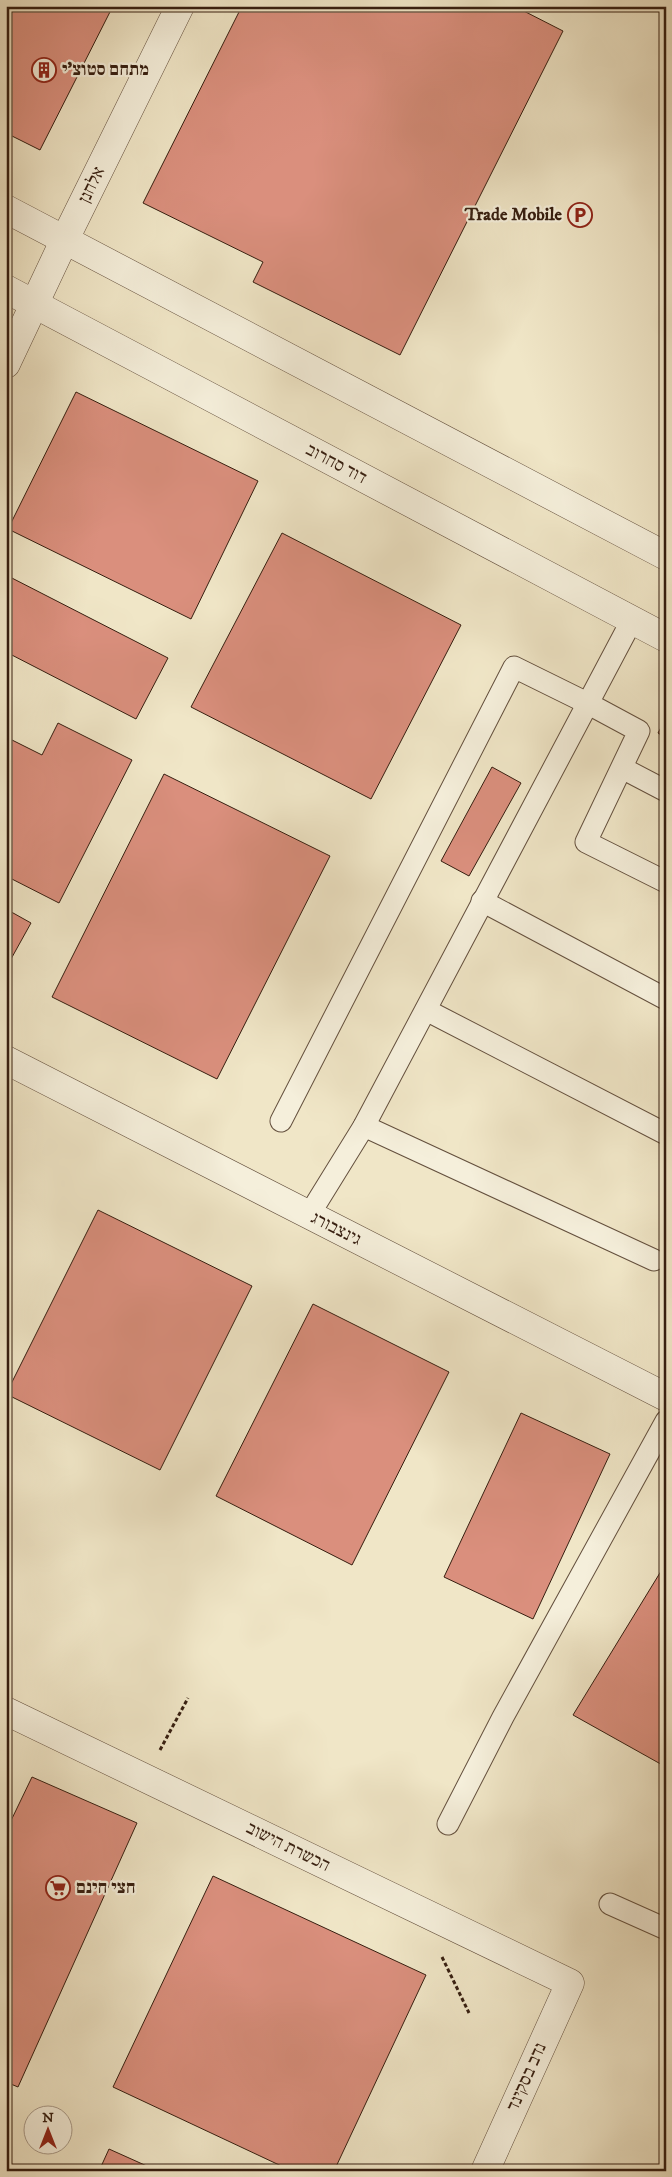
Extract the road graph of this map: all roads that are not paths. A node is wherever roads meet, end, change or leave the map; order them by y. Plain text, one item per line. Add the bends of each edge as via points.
1 (180, 6) edge
2 (6, 209) edge
3 (65, 239) junction
4 (6, 290) edge
5 (35, 305) junction
6 (6, 364) edge
7 (666, 556) edge
8 (632, 620) junction
9 (666, 638) edge
10 (588, 703) junction
11 (622, 768) junction
12 (666, 791) edge
13 (666, 882) edge
14 (482, 902) junction
15 (666, 1000) edge
16 (426, 1010) junction
17 (6, 1060) edge
18 (281, 1121) dead end
19 (364, 1126) junction
20 (666, 1134) edge
21 (309, 1215) junction
22 (654, 1260) dead end
23 (666, 1397) edge
24 (666, 1421) edge
25 (6, 1710) edge
26 (448, 1824) dead end
27 (610, 1904) dead end
28 (666, 1929) edge
29 (570, 1983) joint
30 (485, 2171) edge

1 - 3 street, אלחנן
2 - 3 street
3 - 5 street, אלחנן
3 - 7 street
4 - 5 street, דוד סחרוב
5 - 6 street, אלחנן
5 - 8 street, דוד סחרוב
8 - 9 street, דוד סחרוב
8 - 10 lane
10 - 11 lane via 639,732
10 - 14 lane
10 - 18 lane via 514,667
11 - 12 lane
11 - 13 lane via 586,842
14 - 15 lane
14 - 16 lane
16 - 19 lane
16 - 20 lane
17 - 21 street, גינצבורג
19 - 21 lane
19 - 22 lane
21 - 23 street, גינצבורג
24 - 26 lane via 503,1717
25 - 29 street, הכשרת הישוב
27 - 28 lane
29 - 30 street, נדב בסקינד

